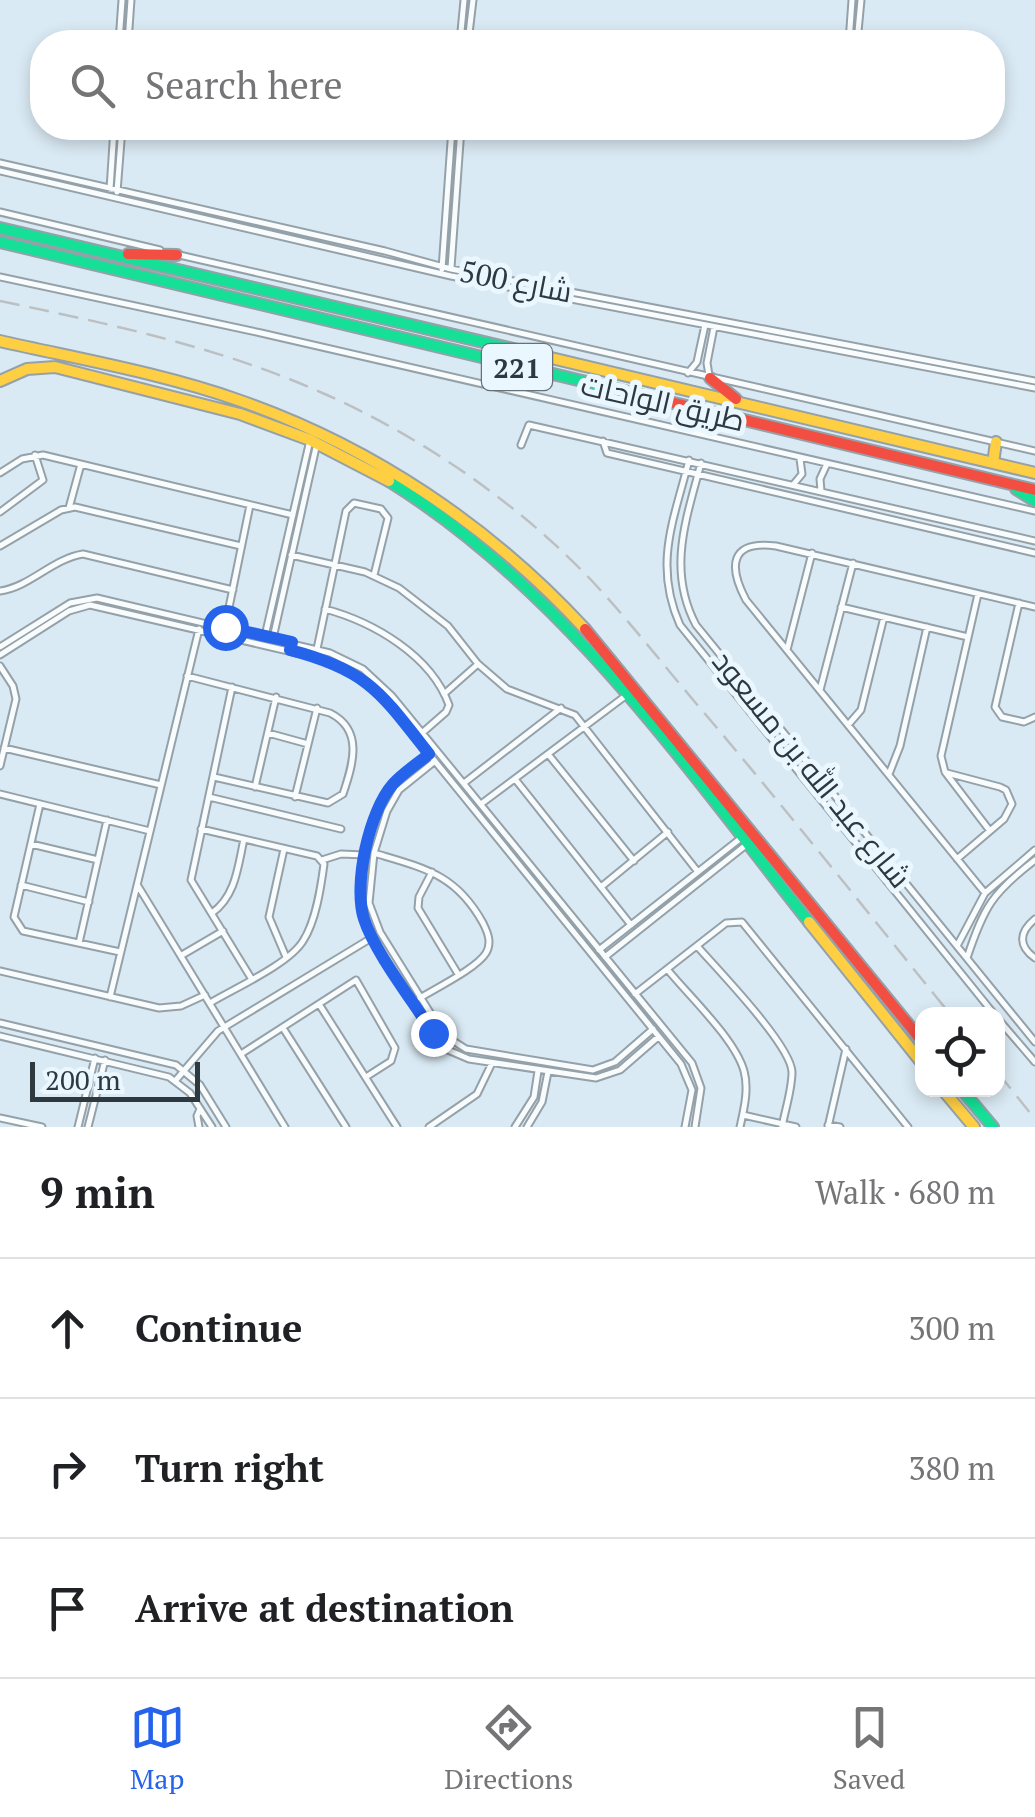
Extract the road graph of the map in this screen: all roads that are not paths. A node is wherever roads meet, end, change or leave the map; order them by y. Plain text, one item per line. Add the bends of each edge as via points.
1 (122, 0) edge
2 (132, 0) edge
3 (464, 0) edge
4 (472, 0) edge
5 (852, 0) edge
6 (861, 0) edge
7 (120, 30) edge
8 (129, 30) edge
9 (461, 30) edge
10 (469, 30) edge
11 (850, 30) edge
12 (859, 30) edge
13 (114, 140) edge
14 (120, 140) edge
15 (451, 140) edge
16 (460, 140) edge
17 (0, 167) edge
18 (113, 195) junction
19 (0, 212) edge
20 (0, 228) edge
21 (0, 242) edge
22 (108, 254) junction
23 (177, 254) junction
24 (442, 270) junction
25 (451, 273) junction
26 (0, 277) edge
27 (706, 321) junction
28 (714, 323) junction
29 (0, 340) edge
30 (69, 357) junction
31 (66, 369) junction
32 (688, 373) junction
33 (710, 378) junction
34 (0, 381) edge
35 (1035, 385) edge
36 (740, 403) junction
37 (314, 441) junction
38 (603, 441) junction
39 (996, 442) junction
40 (521, 446) dead end
41 (1035, 451) edge
42 (35, 455) junction
43 (800, 459) junction
44 (688, 460) junction
45 (701, 463) junction
46 (993, 463) junction
47 (81, 464) junction
48 (827, 465) junction
49 (686, 471) junction
50 (0, 473) edge
51 (1035, 473) edge
52 (698, 474) junction
53 (1007, 483) junction
54 (793, 485) junction
55 (1035, 490) edge
56 (821, 491) junction
57 (1035, 501) edge
58 (250, 504) junction
59 (69, 508) junction
60 (1035, 511) edge
61 (0, 512) edge
62 (293, 515) junction
63 (1035, 540) edge
64 (0, 546) edge
65 (242, 546) junction
66 (812, 554) junction
67 (1035, 554) edge
68 (292, 555) junction
69 (853, 563) junction
70 (334, 565) junction
71 (374, 575) junction
72 (232, 590) junction
73 (0, 592) edge
74 (978, 594) junction
75 (1019, 604) junction
76 (841, 607) junction
77 (1035, 607) edge
78 (325, 609) junction
79 (151, 614) junction
80 (884, 617) junction
81 (43, 624) junction
82 (225, 627) junction
83 (927, 627) junction
84 (198, 630) junction
85 (269, 637) junction
86 (968, 637) junction
87 (291, 646) junction
88 (0, 647) edge
89 (317, 648) junction
90 (787, 650) junction
91 (0, 654) edge
92 (603, 657) junction
93 (478, 664) junction
94 (0, 666) edge
95 (187, 676) junction
96 (232, 686) junction
97 (820, 690) junction
98 (444, 694) junction
99 (628, 694) junction
100 (276, 698) junction
101 (317, 708) junction
102 (560, 708) junction
103 (1035, 717) edge
104 (848, 725) junction
105 (586, 726) junction
106 (268, 733) junction
107 (422, 733) junction
108 (308, 744) junction
109 (4, 748) junction
110 (429, 754) junction
111 (548, 754) junction
112 (435, 761) junction
113 (0, 766) edge
114 (945, 772) junction
115 (888, 774) junction
116 (214, 777) junction
117 (515, 778) junction
118 (464, 784) junction
119 (161, 785) junction
120 (255, 787) junction
121 (0, 794) edge
122 (209, 797) junction
123 (295, 797) junction
124 (839, 802) junction
125 (40, 804) junction
126 (481, 804) junction
127 (828, 811) junction
128 (107, 820) junction
129 (201, 828) junction
130 (341, 829) dead end
131 (150, 831) junction
132 (990, 831) junction
133 (668, 832) junction
134 (244, 839) junction
135 (744, 842) junction
136 (30, 844) junction
137 (284, 849) junction
138 (1035, 850) edge
139 (374, 853) junction
140 (365, 855) junction
141 (957, 859) junction
142 (98, 860) junction
143 (322, 860) junction
144 (1035, 860) edge
145 (634, 861) junction
146 (1019, 868) junction
147 (432, 871) junction
148 (698, 872) junction
149 (136, 884) junction
150 (21, 885) junction
151 (601, 888) junction
152 (985, 893) junction
153 (88, 902) junction
154 (212, 913) junction
155 (1035, 919) edge
156 (631, 925) junction
157 (223, 931) junction
158 (835, 934) junction
159 (373, 937) junction
160 (824, 942) junction
161 (79, 943) junction
162 (697, 946) junction
163 (957, 946) junction
164 (600, 950) junction
165 (120, 952) junction
166 (181, 955) junction
167 (286, 957) junction
168 (605, 957) junction
169 (966, 958) junction
170 (1035, 958) edge
171 (667, 969) junction
172 (0, 971) edge
173 (458, 974) junction
174 (251, 978) junction
175 (205, 994) junction
176 (635, 994) junction
177 (110, 997) junction
178 (420, 998) junction
179 (210, 1003) junction
180 (319, 1004) junction
181 (988, 1007) edge
182 (1016, 1021) junction
183 (0, 1023) edge
184 (224, 1027) junction
185 (282, 1027) junction
186 (1005, 1028) edge
187 (653, 1029) junction
188 (32, 1030) junction
189 (1007, 1030) junction
190 (915, 1031) edge
191 (0, 1036) edge
192 (659, 1036) junction
193 (29, 1042) junction
194 (1035, 1042) edge
195 (846, 1049) junction
196 (241, 1054) junction
197 (915, 1055) edge
198 (96, 1058) junction
199 (104, 1060) junction
200 (1035, 1062) edge
201 (492, 1063) junction
202 (184, 1070) junction
203 (538, 1071) junction
204 (548, 1072) junction
205 (366, 1077) junction
206 (176, 1080) junction
207 (949, 1097) edge
208 (968, 1097) edge
209 (200, 1108) junction
210 (689, 1111) junction
211 (698, 1113) junction
212 (743, 1114) junction
213 (0, 1118) edge
214 (782, 1125) edge
215 (828, 1126) edge
216 (42, 1127) edge
217 (78, 1127) edge
218 (88, 1127) edge
219 (199, 1127) edge
220 (212, 1127) edge
221 (226, 1127) edge
222 (285, 1127) edge
223 (346, 1127) edge
224 (398, 1127) edge
225 (428, 1127) edge
226 (516, 1127) edge
227 (527, 1127) edge
228 (685, 1127) edge
229 (695, 1127) edge
230 (740, 1127) edge
231 (796, 1127) edge
232 (840, 1127) edge
233 (908, 1127) edge
234 (974, 1127) edge
235 (993, 1127) edge

1 - 7 street
2 - 8 street
3 - 9 street
4 - 10 street
5 - 11 street
6 - 12 street
13 - 18 street
14 - 18 street
15 - 24 street
16 - 25 street
17 - 18 street, شارع 500
18 - 24 street, شارع 500 via 385,251
19 - 23 street, طريق الواحات / 221
20 - 22 main road, طريق الواحات / 221
21 - 53 main road, طريق الواحات / 221
22 - 23 main road
22 - 36 main road, طريق الواحات / 221
23 - 32 street, طريق الواحات / 221
24 - 25 street, شارع 500
25 - 27 street, شارع 500
26 - 43 street, طريق الواحات / 221
27 - 28 street, شارع 500
27 - 32 street
28 - 33 street
28 - 35 street, شارع 500
29 - 30 main road
30 - 31 main road
30 - 92 main road via 238,400 366,456 486,536 579,621
31 - 34 main road via 27,368
31 - 37 main road via 231,411
32 - 33 street, طريق الواحات / 221
33 - 36 main road
33 - 39 street, طريق الواحات / 221
36 - 46 main road, طريق الواحات / 221
37 - 62 street
37 - 68 street
37 - 92 main road via 434,511
38 - 40 street via 529,425
38 - 44 street
38 - 49 street via 607,454
39 - 41 street, طريق الواحات / 221
39 - 46 main road
42 - 47 street
42 - 50 street
42 - 61 street via 43,480
43 - 48 street, طريق الواحات / 221
43 - 54 street via 802,474
44 - 45 street
44 - 49 street, شارع عبد الله بن مسعود
45 - 52 street, شارع عبد الله بن مسعود
45 - 54 street
46 - 51 main road, طريق الواحات / 221
47 - 58 street
47 - 59 street
48 - 56 street
48 - 60 street, طريق الواحات / 221
49 - 52 street
49 - 127 street, شارع عبد الله بن مسعود via 667,543 674,609 689,639
52 - 67 street
52 - 124 street, شارع عبد الله بن مسعود via 679,556 688,609
53 - 55 main road, طريق الواحات / 221
53 - 57 main road
54 - 56 street
56 - 63 street
58 - 62 street
58 - 65 street
59 - 64 street
59 - 65 street
62 - 85 street
65 - 72 street
66 - 69 street
66 - 90 street
66 - 90 street via 750,545 735,562 746,600
68 - 70 street
68 - 85 street
69 - 74 street
69 - 76 street
70 - 71 street
70 - 71 street via 346,511 362,502 388,518
70 - 78 street
71 - 93 street via 430,609
72 - 73 street via 82,554
72 - 82 street
74 - 75 street
74 - 86 street
75 - 77 street
75 - 103 street via 995,707 1002,717
76 - 80 street
76 - 97 street
78 - 89 street
78 - 98 street via 385,634
79 - 81 street via 90,598 70,602
79 - 82 street
79 - 84 street
80 - 83 street
80 - 104 street via 860,710
81 - 88 street
81 - 91 street
82 - 85 street
83 - 86 street
83 - 115 street
84 - 87 street
84 - 95 street
85 - 87 street
86 - 114 street via 942,748
87 - 89 street
87 - 110 street via 359,675
89 - 107 street via 377,680
90 - 97 street
92 - 99 main road
92 - 158 main road
93 - 98 street
93 - 102 street via 506,689
94 - 109 street via 16,699
95 - 96 street
95 - 119 street
96 - 100 street
96 - 116 street
97 - 104 street
98 - 107 street via 448,708
99 - 105 street
99 - 135 main road
100 - 101 street
100 - 106 street
101 - 108 street
101 - 123 street via 346,724 353,756 339,798 322,804
102 - 105 street
102 - 118 street
104 - 115 street
105 - 111 street
105 - 133 street
106 - 108 street
106 - 120 street
107 - 118 street
108 - 123 street
109 - 113 street
109 - 119 street
110 - 112 street
110 - 140 street via 386,795
111 - 117 street
111 - 145 street
112 - 139 street via 399,790
112 - 187 street
114 - 132 street
114 - 132 street via 1006,790 1010,811
115 - 141 street
116 - 120 street
116 - 122 street
117 - 126 street
117 - 151 street
118 - 126 street
119 - 131 street
120 - 123 street
121 - 125 street
122 - 129 street
122 - 130 street
124 - 127 street
124 - 163 street, شارع عبد الله بن مسعود
125 - 128 street
125 - 136 street
126 - 164 street
127 - 181 street, شارع عبد الله بن مسعود
128 - 131 street
128 - 142 street
129 - 134 street
129 - 154 street via 190,880
131 - 149 street
132 - 141 street
133 - 145 street
133 - 148 street
134 - 137 street
134 - 154 street via 232,890
135 - 148 street
135 - 160 main road
135 - 168 street
136 - 142 street
136 - 150 street
137 - 143 street
137 - 167 street via 268,911
138 - 146 street
139 - 147 street
139 - 178 street via 373,918
140 - 143 street
140 - 159 street via 361,905
141 - 152 street
142 - 153 street
143 - 167 street via 308,932
144 - 146 street
145 - 151 street
146 - 152 street
146 - 169 street via 987,905
147 - 173 street via 418,908
147 - 173 street via 468,900 489,938 481,960
148 - 156 street
149 - 165 street
149 - 166 street
150 - 153 street
150 - 161 street via 18,928
151 - 156 street
152 - 163 street
153 - 161 street
154 - 157 street
155 - 170 street via 1022,941
156 - 164 street
157 - 166 street
157 - 174 street
158 - 160 main road
158 - 190 main road
159 - 184 street
159 - 201 street via 438,1040 458,1056
160 - 197 main road
161 - 165 street
162 - 171 street
162 - 195 street via 729,922 745,924
162 - 214 street via 790,1062
163 - 169 street, شارع عبد الله بن مسعود
164 - 168 street
165 - 177 street
166 - 175 street
167 - 174 street
168 - 176 street
169 - 182 street, شارع عبد الله بن مسعود
171 - 176 street
171 - 212 street via 739,1060 746,1080
172 - 177 street
173 - 178 street
174 - 179 street
175 - 177 street via 159,1008
175 - 179 street
176 - 211 street via 695,1068 702,1088
178 - 187 street via 458,1046 593,1070 615,1062
179 - 184 street
180 - 185 street
180 - 205 street
180 - 205 street via 356,980 395,1048 391,1061
182 - 189 street
182 - 194 street, شارع عبد الله بن مسعود
183 - 188 street
184 - 196 street
184 - 202 street
185 - 196 street
185 - 223 street
186 - 189 street, شارع عبد الله بن مسعود
187 - 192 street
188 - 193 street
188 - 202 street
189 - 200 street, شارع عبد الله بن مسعود
191 - 193 street
192 - 204 street via 609,1075
192 - 210 street via 687,1072
193 - 198 street
195 - 215 street
195 - 233 street
196 - 222 street
198 - 199 street
198 - 217 street
199 - 206 street
199 - 218 street
201 - 203 street
201 - 225 street via 478,1094
202 - 206 street
202 - 221 street
203 - 204 street
203 - 226 street via 534,1097
204 - 227 street via 542,1102
205 - 224 street
206 - 209 street
207 - 234 main road
208 - 235 main road
209 - 219 street
209 - 220 street
210 - 211 street
210 - 228 street
211 - 229 street
212 - 214 street
212 - 230 street
213 - 216 street
214 - 231 street
215 - 232 street

